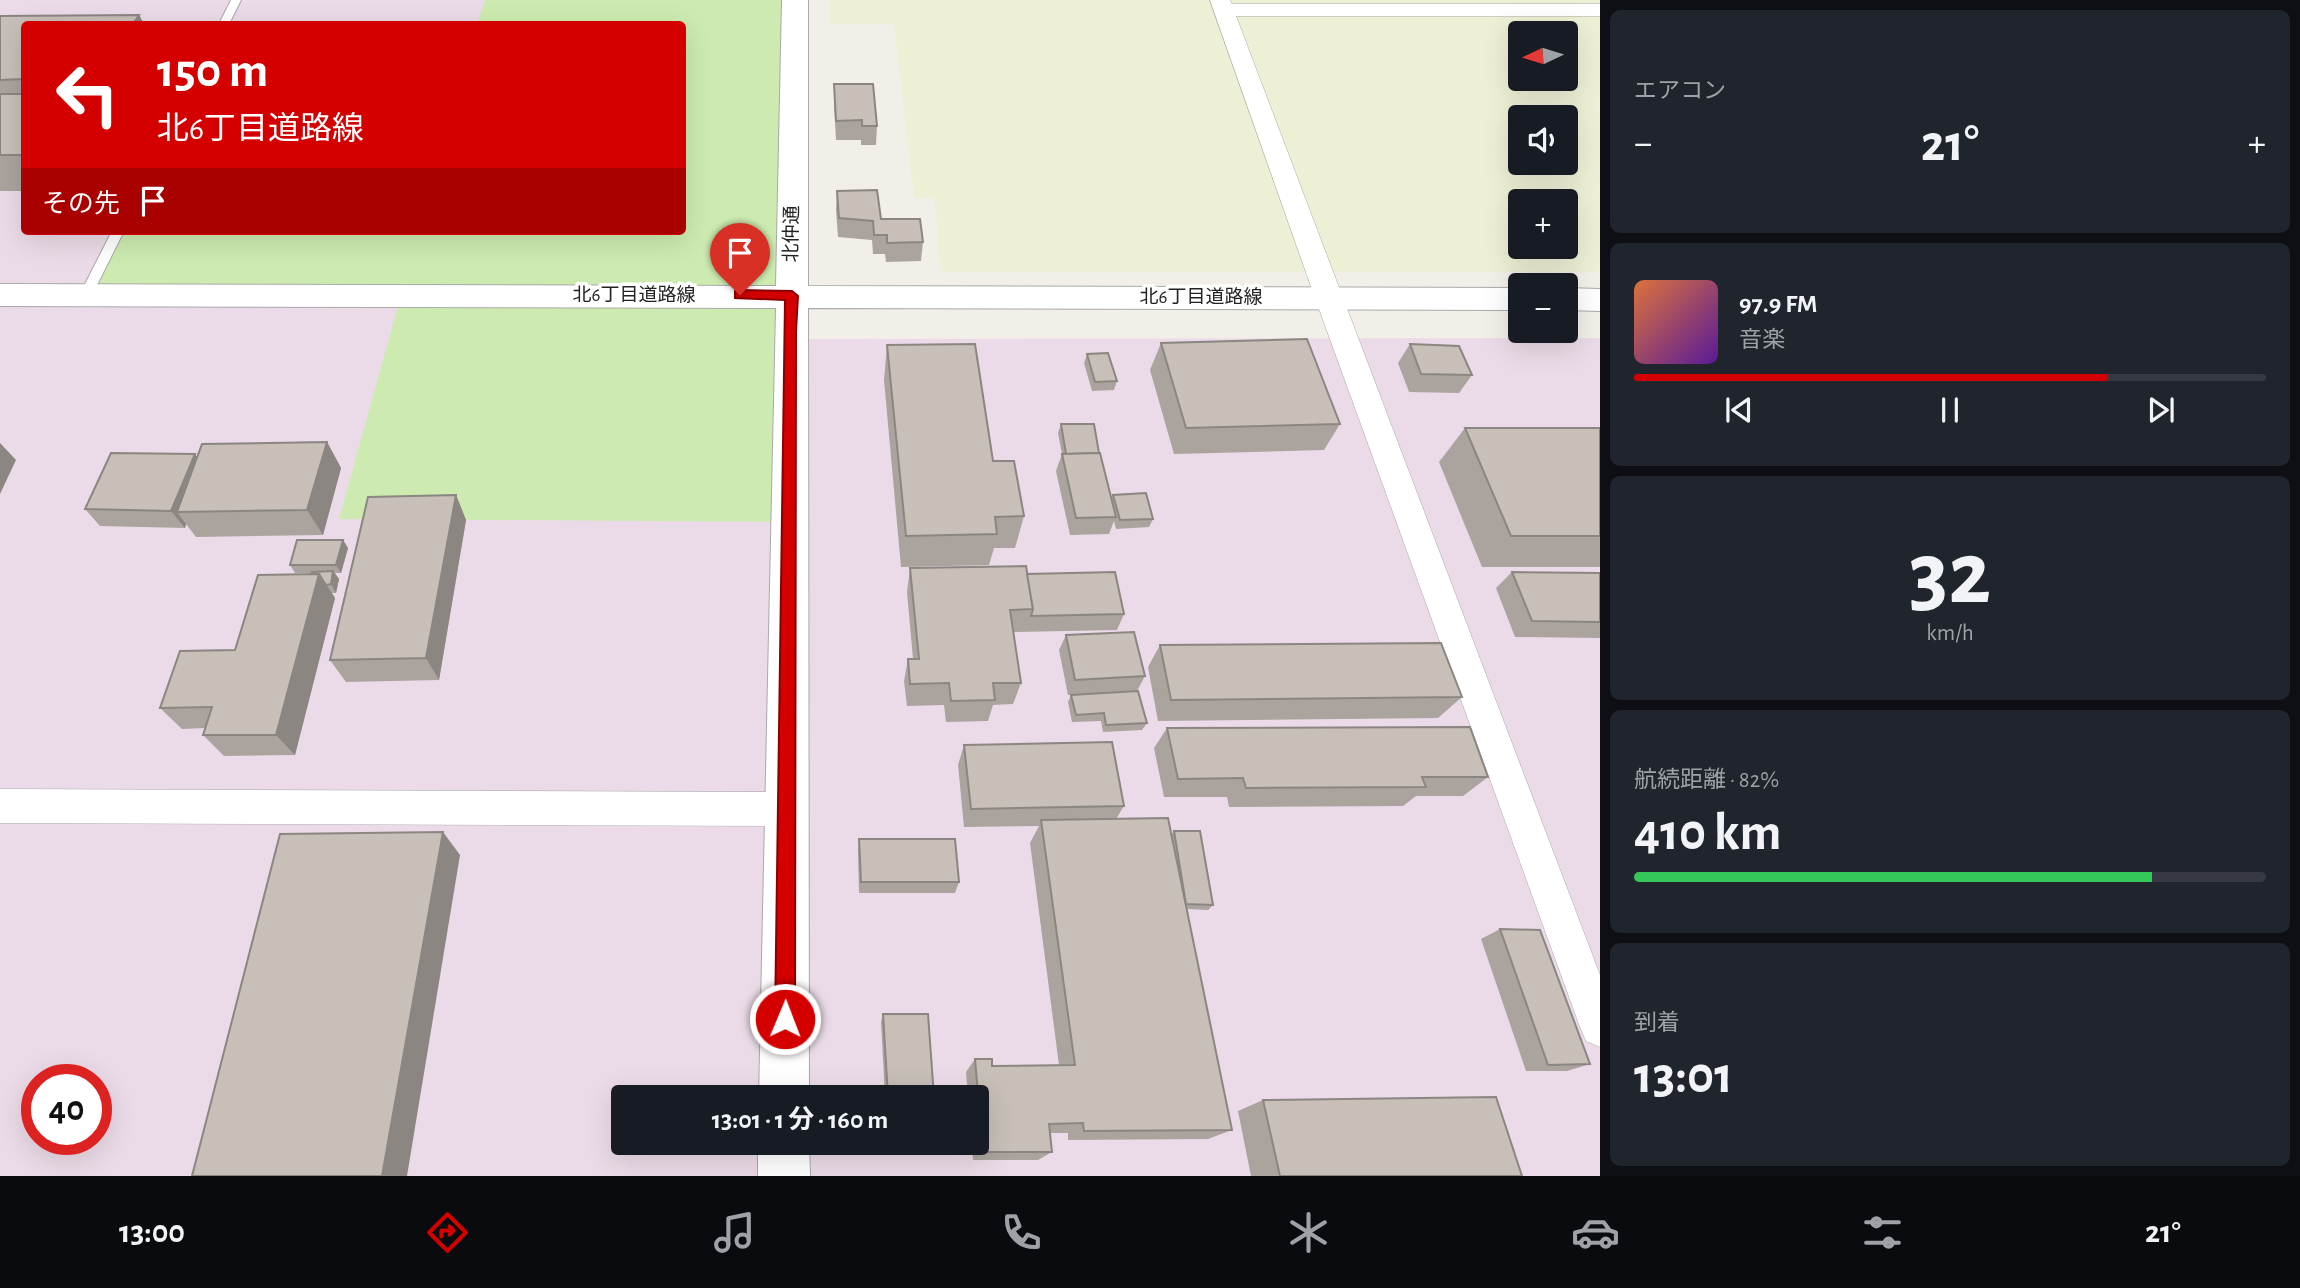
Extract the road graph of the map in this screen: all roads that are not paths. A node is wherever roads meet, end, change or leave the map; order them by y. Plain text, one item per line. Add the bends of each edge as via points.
1 (236, 0) edge
2 (795, 0) edge
3 (1222, 5) edge
4 (1600, 10) edge
5 (226, 21) edge
6 (116, 235) edge
7 (0, 295) edge
8 (86, 295) junction
9 (792, 296) junction
10 (1328, 298) junction
11 (1508, 299) edge
12 (1578, 299) edge
13 (1600, 300) edge
14 (0, 806) edge
15 (787, 809) junction
16 (1600, 1027) edge
17 (784, 1085) edge
18 (784, 1155) edge
19 (783, 1176) edge

1 - 5 lane
2 - 9 street, 北仲通
3 - 4 street
3 - 10 street
6 - 8 lane
7 - 8 street, 北6丁目道路線
8 - 9 street, 北6丁目道路線
9 - 10 street, 北6丁目道路線
9 - 15 street, 北仲通
10 - 11 street, 北6丁目道路線
10 - 16 street
12 - 13 street
14 - 15 street
15 - 17 street, 北仲通
18 - 19 street

